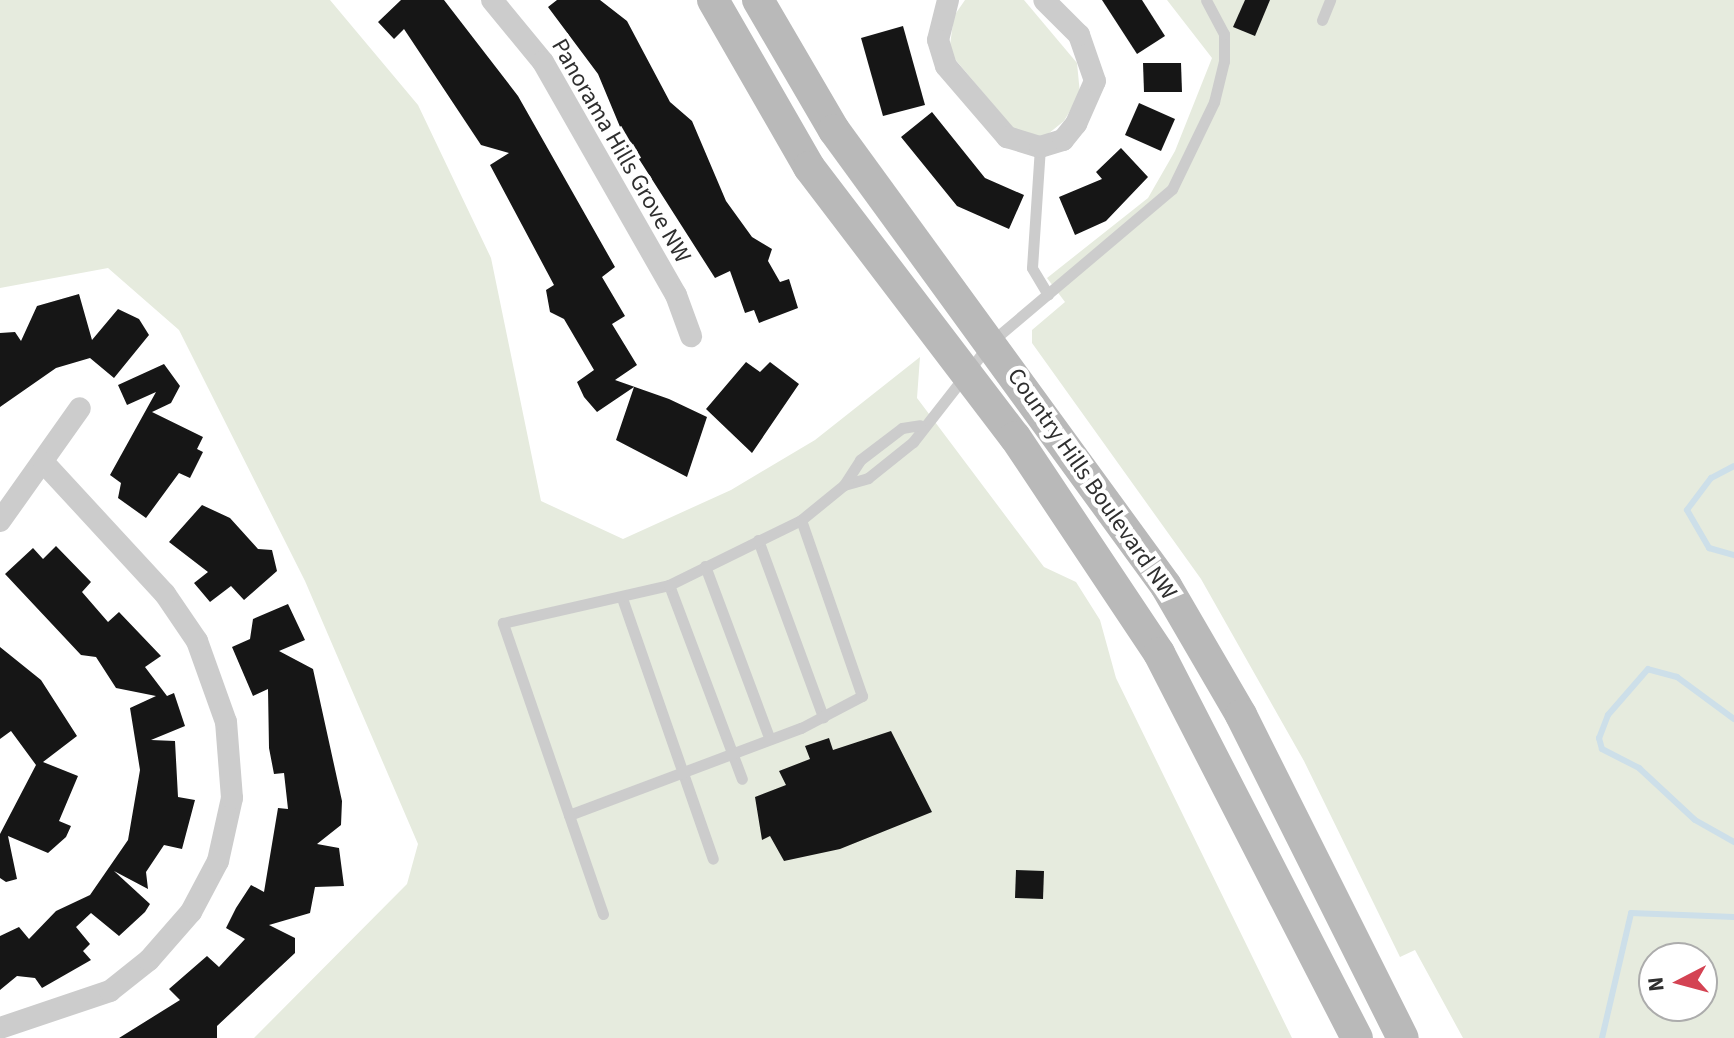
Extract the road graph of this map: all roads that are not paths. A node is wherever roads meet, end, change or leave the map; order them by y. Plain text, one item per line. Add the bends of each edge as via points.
1 (492, 0) edge
2 (713, 0) edge
3 (758, 0) edge
4 (948, 0) edge
5 (1044, 0) edge
6 (1206, 0) edge
7 (1221, 0) edge
8 (1330, 0) edge
9 (1216, 13) junction
10 (1322, 20) dead end
11 (1040, 147) junction
12 (1048, 295) junction
13 (691, 336) dead end
14 (991, 342) junction
15 (967, 375) junction
16 (80, 408) dead end
17 (920, 425) junction
18 (44, 463) junction
19 (844, 485) junction
20 (801, 520) junction
21 (0, 521) edge
22 (758, 540) junction
23 (705, 566) junction
24 (669, 585) junction
25 (622, 598) junction
26 (823, 717) junction
27 (769, 737) junction
28 (731, 749) junction
29 (682, 769) junction
30 (742, 779) dead end
31 (569, 815) junction
32 (713, 859) dead end
33 (603, 914) dead end
34 (0, 1028) edge
35 (1357, 1038) edge
36 (1403, 1038) edge

1 - 13 street, Panorama Hills Grove NW via 543,62 676,295
2 - 15 main road, Country Hills Boulevard NW via 809,167
3 - 14 main road, Country Hills Boulevard NW via 834,130
4 - 11 street via 938,40 946,66 1007,137
5 - 11 street via 1079,35 1095,81 1063,140
6 - 9 lane
7 - 9 lane
8 - 10 lane
9 - 12 lane via 1224,61 1214,102 1172,189
11 - 12 lane via 1032,268
12 - 14 lane
14 - 15 lane
14 - 36 main road, Country Hills Boulevard NW via 1166,586 1241,715
15 - 17 lane
15 - 35 main road, Country Hills Boulevard NW via 1159,653
16 - 18 street
17 - 19 lane via 913,442 879,469
17 - 19 lane via 902,428 860,460
18 - 21 street
18 - 34 street via 165,594 197,641 226,722 232,798 218,861 191,912 149,960 110,991
19 - 20 lane
20 - 22 lane
20 - 26 lane via 862,696
22 - 23 lane
22 - 26 lane
23 - 24 lane
23 - 27 lane
24 - 25 lane
24 - 28 lane
25 - 29 lane
25 - 31 lane via 503,623
26 - 27 lane
27 - 28 lane
28 - 29 lane
28 - 30 lane
29 - 31 lane
29 - 32 lane
31 - 33 lane

